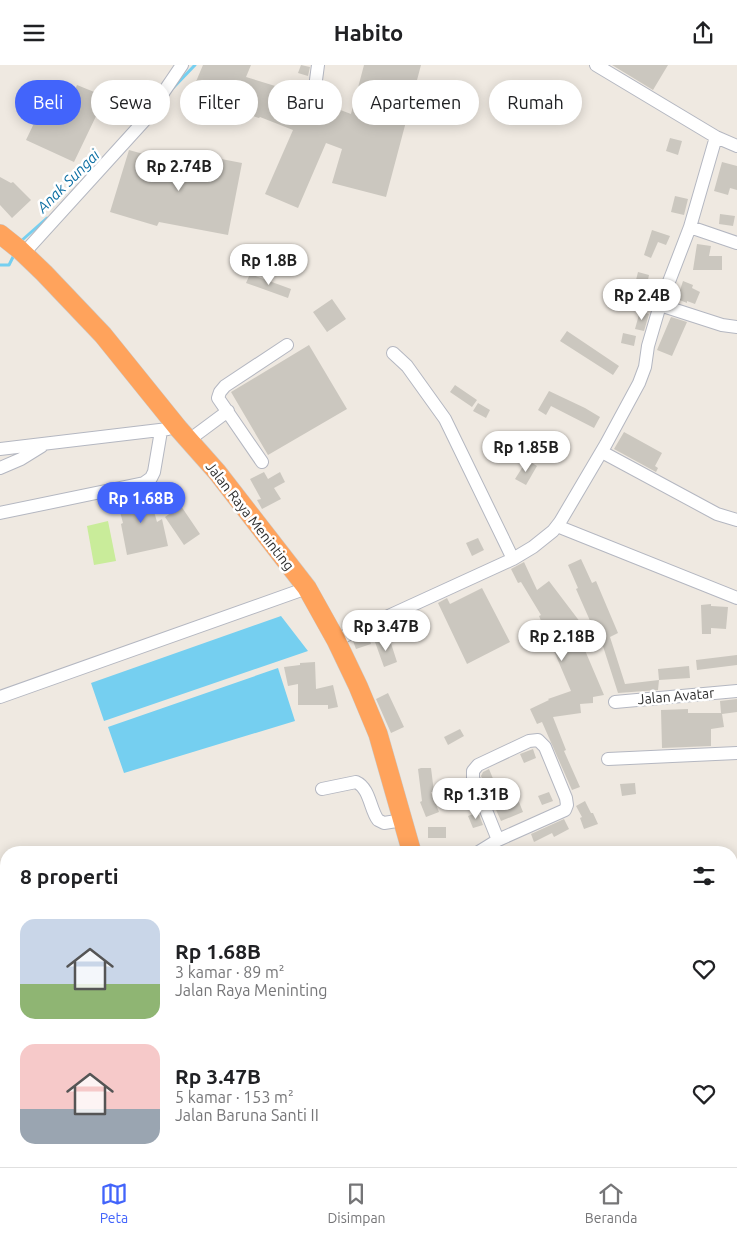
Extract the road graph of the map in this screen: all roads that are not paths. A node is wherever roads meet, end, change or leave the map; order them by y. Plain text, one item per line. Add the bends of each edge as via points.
1 (182, 65) edge
2 (318, 65) edge
3 (602, 67) edge
4 (316, 80) dead end
5 (716, 137) junction
6 (737, 146) edge
7 (690, 227) junction
8 (737, 243) edge
9 (13, 244) edge
10 (660, 305) junction
11 (737, 327) edge
12 (287, 345) dead end
13 (393, 353) dead end
14 (228, 411) junction
15 (176, 433) junction
16 (44, 444) junction
17 (0, 449) edge
18 (602, 451) junction
19 (262, 462) dead end
20 (0, 468) edge
21 (0, 513) edge
22 (737, 520) edge
23 (557, 526) junction
24 (513, 559) junction
25 (306, 588) junction
26 (737, 598) edge
27 (336, 640) junction
28 (737, 691) edge
29 (0, 697) edge
30 (615, 702) dead end
31 (737, 753) edge
32 (608, 759) dead end
33 (322, 789) dead end
34 (403, 820) junction
35 (498, 840) junction
36 (410, 846) edge
37 (488, 846) edge

1 - 9 street via 144,121
2 - 4 street
3 - 5 street
5 - 6 street
5 - 7 street
7 - 8 street
7 - 10 street
9 - 15 highway, Jalan Raya Meninting via 69,297 103,335
10 - 11 street
10 - 18 street via 648,346 646,367
12 - 14 street via 221,390 218,398
13 - 24 street via 407,366 445,419
14 - 15 street
14 - 19 street
15 - 16 street
15 - 21 street via 151,478 144,483
15 - 25 highway, Jalan Raya Meninting via 217,471
16 - 17 street
16 - 20 street
18 - 22 street via 717,514
18 - 23 street
23 - 24 street via 534,547
23 - 26 street
24 - 27 street
25 - 27 highway, Jalan Raya Meninting
25 - 29 street
27 - 34 highway, Jalan Raya Meninting via 378,734
28 - 30 street, Jalan Avatar
31 - 32 street
33 - 34 street via 360,783 378,820 384,823
34 - 36 highway, Jalan Raya Meninting
35 - 35 street via 562,812 567,805 545,747 538,740 529,741 478,765 473,771
35 - 37 street

